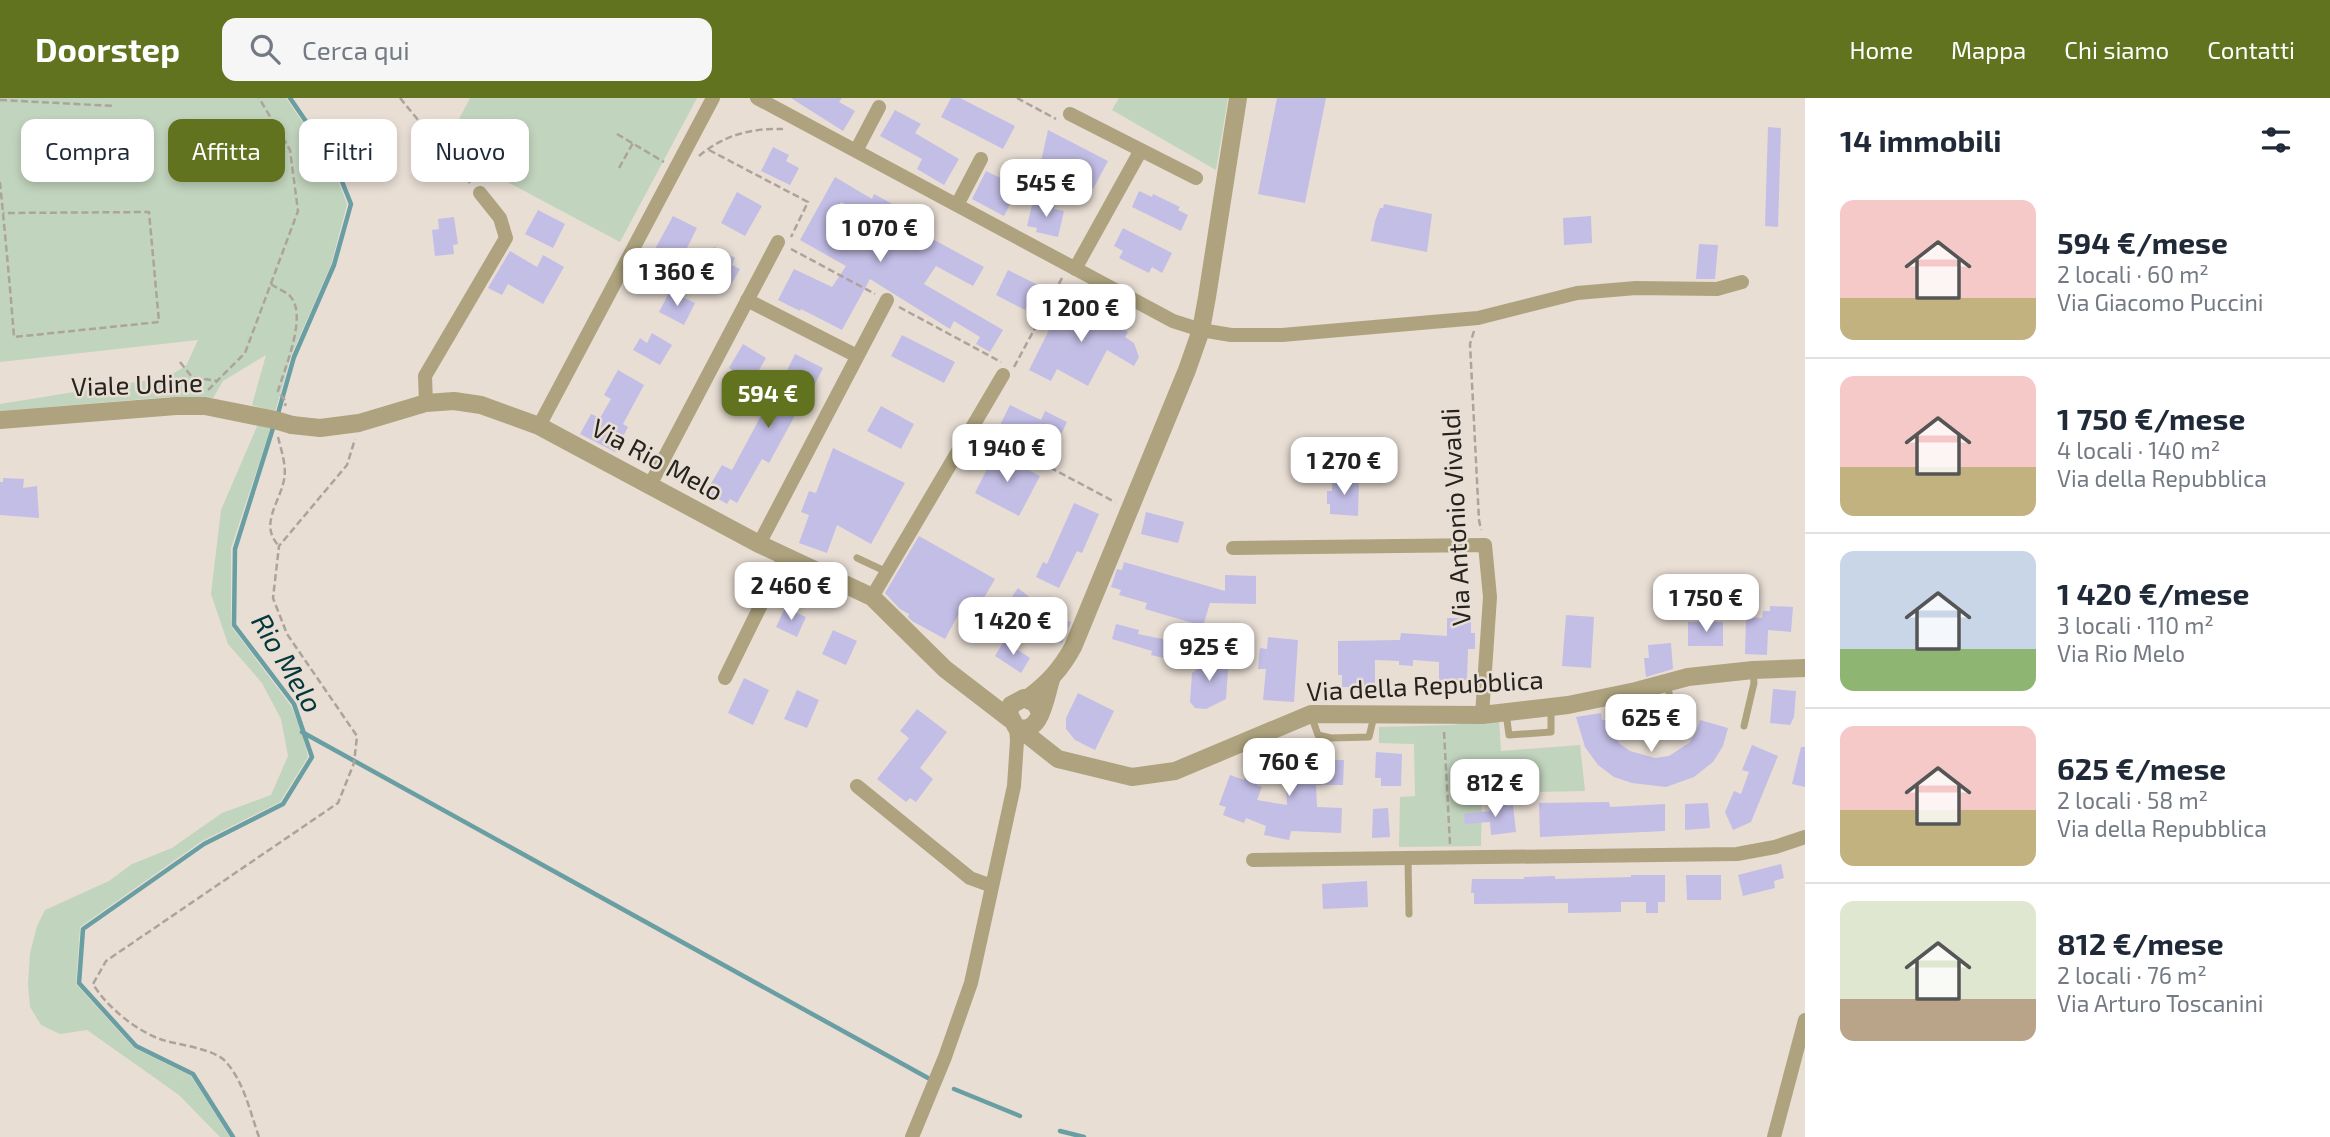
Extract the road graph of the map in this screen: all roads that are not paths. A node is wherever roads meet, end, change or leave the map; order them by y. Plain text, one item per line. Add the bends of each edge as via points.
1 (713, 98) edge
2 (757, 98) edge
3 (1238, 98) edge
4 (880, 107) dead end
5 (1070, 114) road end
6 (1141, 150) junction
7 (856, 151) junction
8 (981, 159) dead end
9 (1196, 178) dead end
10 (480, 193) road end
11 (957, 205) junction
12 (782, 244) road end
13 (1072, 267) junction
14 (1742, 282) dead end
15 (747, 300) junction
16 (887, 300) dead end
17 (1200, 330) junction
18 (857, 356) junction
19 (1003, 375) road end
20 (426, 403) junction
21 (0, 420) edge
22 (282, 423) joint
23 (539, 426) junction
24 (649, 487) junction
25 (759, 544) junction
26 (1233, 548) dead end
27 (785, 556) junction
28 (857, 558) dead end
29 (887, 572) junction
30 (872, 597) junction
31 (1805, 668) edge
32 (1753, 670) junction
33 (725, 678) dead end
34 (1051, 680) junction
35 (1666, 683) junction
36 (972, 691) junction
37 (1636, 691) junction
38 (1023, 699) junction
39 (1551, 707) junction
40 (1506, 712) junction
41 (1039, 715) junction
42 (1482, 715) junction
43 (1015, 725) junction
44 (1744, 726) dead end
45 (1058, 759) junction
46 (858, 786) dead end
47 (1805, 837) edge
48 (1408, 858) junction
49 (1254, 860) dead end
50 (992, 886) junction
51 (1409, 914) dead end
52 (1805, 1020) edge
53 (912, 1137) edge
54 (1774, 1137) edge

1 - 23 street
2 - 7 street
3 - 17 street
4 - 7 street
5 - 6 street
6 - 9 street
6 - 13 street
7 - 11 street
8 - 11 street
10 - 20 street via 500,218 506,238 425,376
11 - 13 street
12 - 15 street
13 - 17 street via 1173,321
14 - 17 street via 1717,289 1577,293 1478,318 1282,335
15 - 18 street
15 - 24 street
16 - 18 street
17 - 34 street via 1073,647
18 - 25 street
19 - 29 street
20 - 22 street, Via Rio Melo via 359,423 320,428
20 - 23 street, Via Rio Melo via 481,405
21 - 22 street, Viale Udine via 192,406
23 - 24 street, Via Rio Melo
24 - 25 street, Via Rio Melo
25 - 27 street, Via Rio Melo
26 - 42 street, Via Antonio Vivaldi via 1485,545 1490,597
27 - 30 street, Via Rio Melo
27 - 33 street
28 - 29 lane
29 - 30 street
30 - 36 street, Via Rio Melo
31 - 32 street, Via della Repubblica
32 - 35 street, Via della Repubblica
32 - 44 lane
34 - 38 street
34 - 41 street
35 - 37 street, Via della Repubblica
35 - 37 lane via 1671,702 1659,714 1643,707
36 - 38 street, Via Rio Melo
36 - 43 street, Via Rio Melo
37 - 39 street, Via della Repubblica
38 - 41 street via 1037,704
38 - 43 street via 1011,705
39 - 40 street, Via della Repubblica
39 - 40 lane via 1550,732 1509,735
40 - 42 street, Via della Repubblica
41 - 43 street via 1030,728
41 - 45 street
42 - 45 street, Via della Repubblica via 1311,714 1175,771 1132,777
43 - 45 street, Via della Repubblica
43 - 50 street via 1014,786
46 - 50 street via 970,878
47 - 48 street via 1737,854
48 - 49 street
48 - 51 lane
50 - 53 street via 971,983
52 - 54 street

